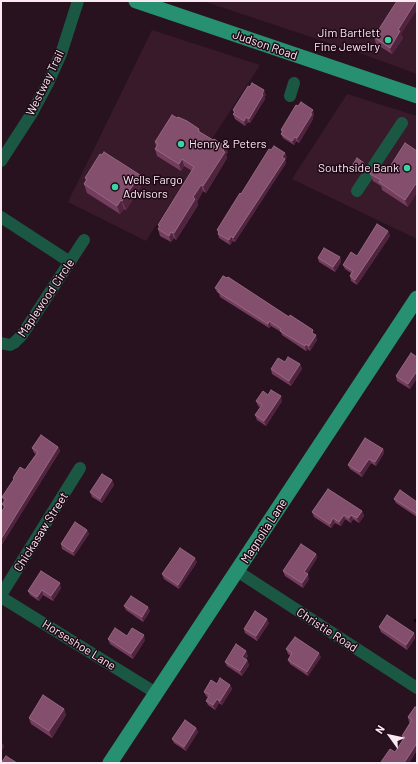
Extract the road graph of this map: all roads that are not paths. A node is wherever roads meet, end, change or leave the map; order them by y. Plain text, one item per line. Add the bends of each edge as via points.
1 (78, 1) edge
2 (136, 1) edge
3 (294, 83) dead end
4 (290, 96) dead end
5 (417, 96) edge
6 (402, 123) dead end
7 (1, 161) edge
8 (357, 191) dead end
9 (1, 217) edge
10 (84, 240) dead end
11 (70, 262) junction
12 (417, 298) edge
13 (1, 343) edge
14 (80, 468) dead end
15 (237, 571) junction
16 (1, 596) edge
17 (417, 688) edge
18 (156, 693) junction
19 (110, 763) edge

1 - 7 street, Westway Trail via 61,54 48,83
2 - 5 main road, Judson Road
3 - 4 street
6 - 8 street
9 - 11 street
10 - 11 street, Maplewood Circle
11 - 13 street, Maplewood Circle via 18,340 10,345
12 - 15 main road, Magnolia Lane
14 - 16 street, Chickasaw Street
15 - 17 street, Christie Road
15 - 18 main road, Magnolia Lane
16 - 18 street, Horseshoe Lane
18 - 19 main road, Magnolia Lane

